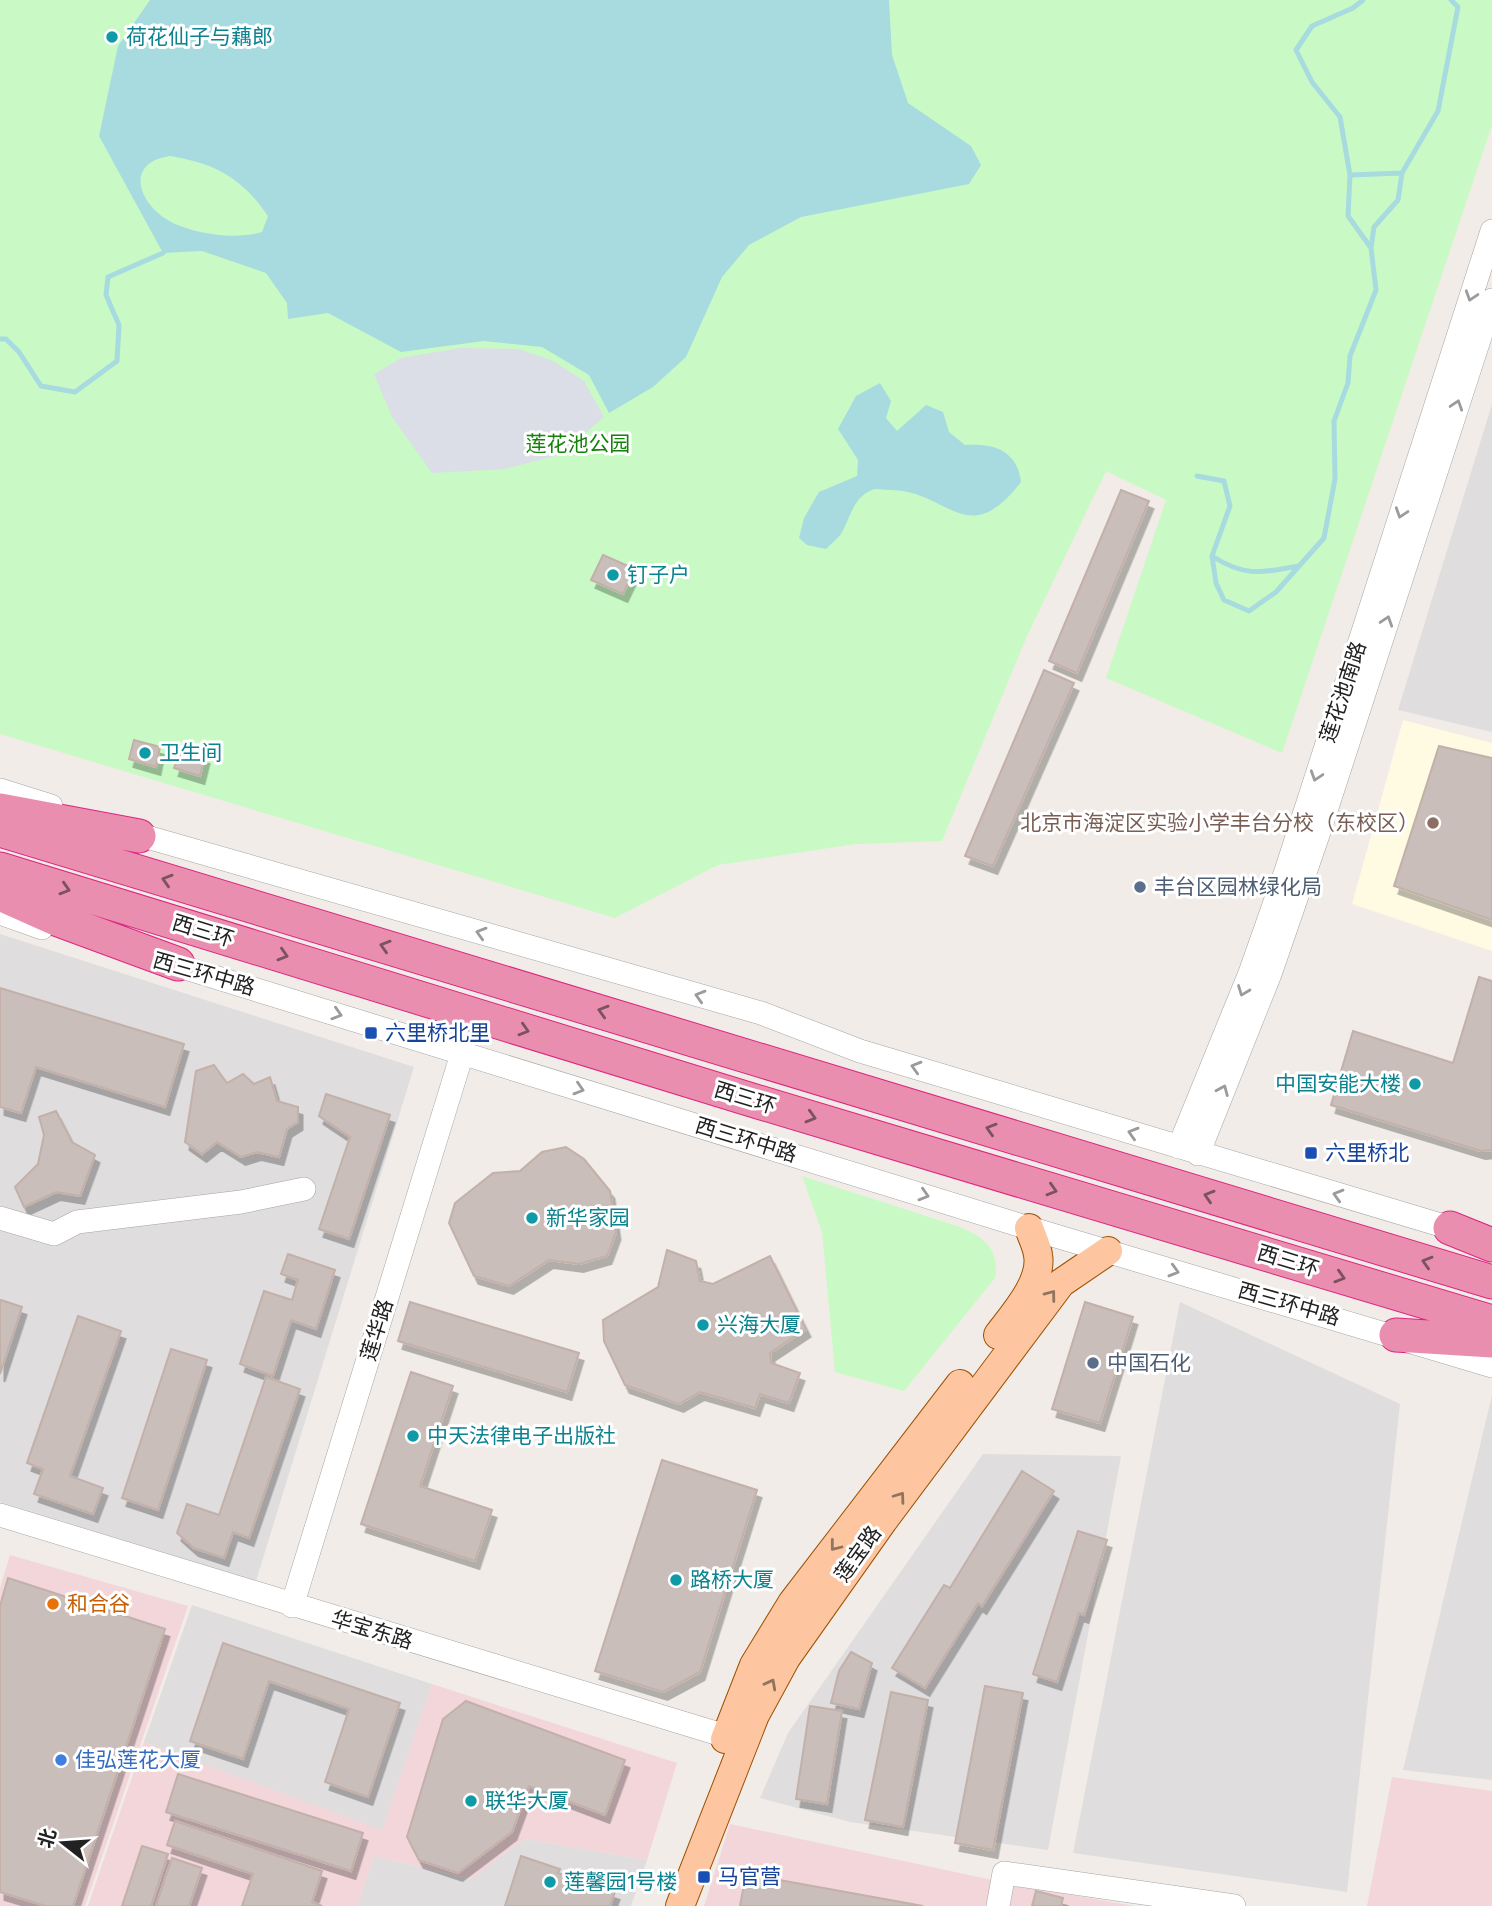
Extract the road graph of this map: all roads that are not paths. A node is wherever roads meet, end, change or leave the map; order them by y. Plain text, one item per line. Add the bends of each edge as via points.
1 (1492, 231) edge
2 (1492, 300) edge
3 (0, 790) edge
4 (0, 810) edge
5 (0, 830) edge
6 (139, 836) junction
7 (0, 869) edge
8 (0, 894) edge
9 (0, 913) edge
10 (178, 964) junction
11 (462, 1054) junction
12 (1189, 1151) junction
13 (304, 1189) dead end
14 (0, 1218) edge
15 (1029, 1228) junction
16 (1450, 1228) junction
17 (1492, 1239) edge
18 (1492, 1245) edge
19 (1108, 1251) junction
20 (1492, 1282) edge
21 (1492, 1322) edge
22 (1396, 1335) junction
23 (1492, 1341) edge
24 (1492, 1366) edge
25 (0, 1515) edge
26 (292, 1606) junction
27 (735, 1739) junction
28 (662, 1906) edge
29 (680, 1906) edge
30 (998, 1906) edge
31 (1234, 1906) edge

1 -> 12 street, 莲花池南路 via 1283,881
12 -> 2 street, 莲花池南路 via 1270,974
3 - 6 street
4 - 6 highway
20 -> 5 highway, 西三环
12 -> 6 street via 860,1051 761,1013
7 -> 21 highway, 西三环
8 - 10 highway
9 - 10 street, 西三环中路 via 97,947
10 -> 11 street, 西三环中路
11 -> 15 street, 西三环中路
11 - 26 street, 莲华路
16 -> 12 street
13 - 14 street via 77,1222 54,1234
15 - 19 street, 西三环中路
15 -> 27 main road, 莲宝路 via 1039,1257 1030,1288 792,1603 754,1665
16 - 17 street
16 - 18 highway
19 -> 22 street, 西三环中路
27 -> 19 main road, 莲宝路 via 755,1714 792,1648 1061,1283
22 - 23 highway
22 - 24 street, 西三环中路
25 - 26 street, 华宝东路
26 - 27 street, 华宝东路
27 - 28 main road, 莲宝路
27 - 29 main road, 莲宝路
30 - 31 street via 1004,1873

